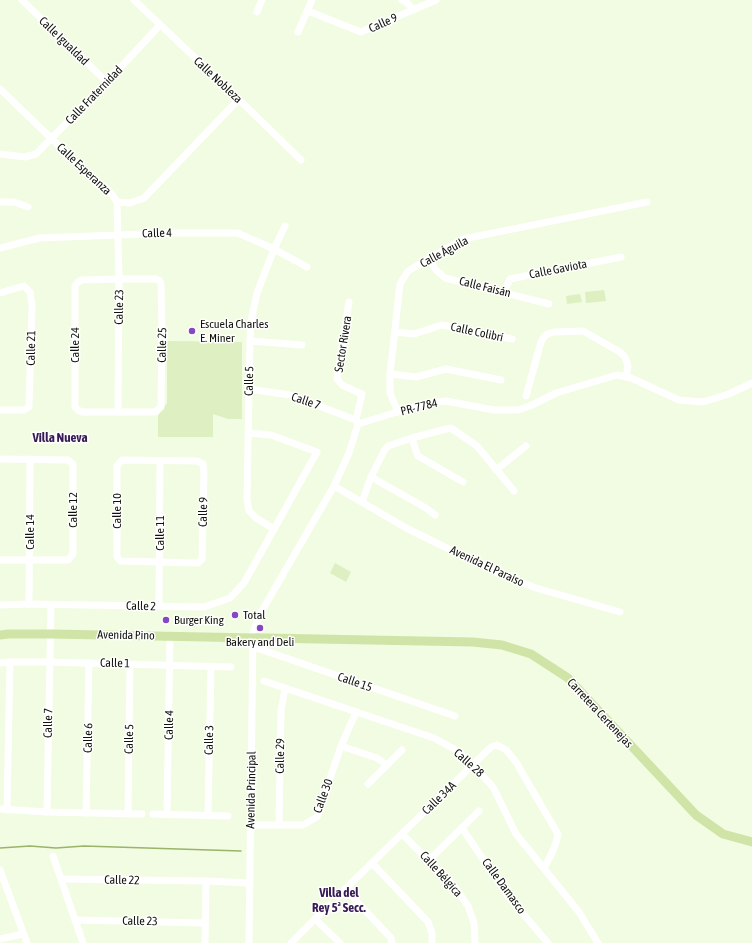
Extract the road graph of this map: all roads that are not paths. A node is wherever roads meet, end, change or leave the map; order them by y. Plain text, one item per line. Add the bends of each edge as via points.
1 (22, 0) edge
2 (134, 0) edge
3 (262, 0) edge
4 (312, 0) edge
5 (402, 0) edge
6 (436, 0) edge
7 (308, 10) junction
8 (414, 10) junction
9 (257, 12) dead end
10 (160, 25) junction
11 (298, 32) dead end
12 (106, 82) junction
13 (0, 88) edge
14 (239, 99) junction
15 (52, 139) junction
16 (0, 154) edge
17 (301, 160) dead end
18 (0, 202) edge
19 (118, 202) junction
20 (647, 202) dead end
21 (28, 207) dead end
22 (285, 226) dead end
23 (118, 234) junction
24 (0, 248) edge
25 (274, 249) junction
26 (621, 256) dead end
27 (430, 258) junction
28 (307, 267) dead end
29 (119, 279) junction
30 (504, 292) junction
31 (0, 293) edge
32 (349, 302) dead end
33 (549, 304) dead end
34 (395, 332) junction
35 (512, 339) dead end
36 (250, 340) junction
37 (302, 345) dead end
38 (390, 374) junction
39 (626, 377) junction
40 (501, 380) dead end
41 (752, 383) edge
42 (249, 389) junction
43 (526, 396) dead end
44 (0, 410) edge
45 (118, 411) junction
46 (398, 412) junction
47 (357, 422) junction
48 (248, 433) junction
49 (412, 438) junction
50 (526, 446) dead end
51 (0, 459) edge
52 (30, 460) junction
53 (160, 461) junction
54 (496, 470) junction
55 (371, 477) junction
56 (463, 482) dead end
57 (334, 486) junction
58 (514, 491) dead end
59 (362, 502) junction
60 (436, 515) dead end
61 (274, 529) junction
62 (0, 560) edge
63 (29, 560) junction
64 (160, 562) junction
65 (29, 604) junction
66 (0, 605) edge
67 (51, 605) junction
68 (159, 606) junction
69 (620, 612) dead end
70 (51, 634) junction
71 (0, 635) edge
72 (170, 636) junction
73 (253, 642) junction
74 (10, 662) junction
75 (50, 662) junction
76 (0, 663) edge
77 (89, 663) junction
78 (130, 664) junction
79 (170, 664) junction
80 (210, 666) junction
81 (231, 667) dead end
82 (264, 681) dead end
83 (285, 688) junction
84 (356, 712) junction
85 (455, 716) dead end
86 (341, 746) junction
87 (402, 750) dead end
88 (387, 765) junction
89 (473, 765) junction
90 (368, 784) dead end
91 (4, 810) edge
92 (479, 811) dead end
93 (47, 812) junction
94 (86, 813) junction
95 (128, 814) junction
96 (142, 814) dead end
97 (153, 814) dead end
98 (167, 814) junction
99 (208, 815) junction
100 (228, 816) dead end
101 (251, 825) junction
102 (279, 825) junction
103 (462, 828) junction
104 (402, 834) junction
105 (752, 842) edge
106 (53, 856) dead end
107 (429, 860) junction
108 (372, 864) junction
109 (544, 868) junction
110 (0, 870) edge
111 (61, 879) junction
112 (206, 881) junction
113 (250, 884) junction
114 (3, 889) edge
115 (345, 889) junction
116 (338, 896) dead end
117 (329, 905) dead end
118 (315, 919) junction
119 (75, 920) junction
120 (206, 923) junction
121 (24, 934) junction
122 (0, 939) edge
123 (27, 943) edge
124 (83, 943) edge
125 (205, 943) edge
126 (249, 943) edge
127 (291, 943) edge
128 (340, 943) edge
129 (392, 943) edge
130 (432, 943) edge
131 (475, 943) edge
132 (548, 943) edge
133 (598, 943) edge

1 - 12 street, Calle Igualdad
2 - 10 street, Calle Nobleza
3 - 9 street
4 - 7 street
5 - 8 street
6 - 8 street, Calle 9
7 - 8 street, Calle 9 via 362,32
7 - 11 street
10 - 12 street, Calle Fraternidad
10 - 14 street, Calle Nobleza
12 - 15 street, Calle Fraternidad
13 - 15 street, Calle Esperanza
14 - 17 street, Calle Nobleza
14 - 19 street, Calle Esperanza via 144,198 130,204
15 - 16 street, Calle Fraternidad via 36,154 25,157
15 - 19 street, Calle Esperanza
18 - 21 street via 14,202
19 - 23 street, Calle 23
20 - 27 street, Calle Águila via 463,239
22 - 25 street, Calle 5
23 - 24 street, Calle 4 via 39,238
23 - 25 street, Calle 4 via 238,233
23 - 29 street, Calle 23
25 - 28 street, Calle 4
25 - 36 street, Calle 5 via 257,293
26 - 30 street, Calle Gaviota via 510,279
27 - 30 street, Calle Faisán via 435,269 445,278
27 - 34 street, Calle Águila via 408,271 400,284
29 - 45 street, Calle 23
29 - 45 street, Calle 24 via 82,280 75,286 75,407 82,412
29 - 45 street, Calle 25 via 160,281 162,330 161,407 155,412
30 - 33 street, Calle Faisán
31 - 44 street, Calle 21 via 24,286 30,292 32,305 29,407 24,410
32 - 47 street, Sector Rivera via 337,379 342,385 362,394
34 - 35 street, Calle Colibrí via 414,334 442,324
34 - 38 street, Calle Águila
36 - 37 street
36 - 42 street, Calle 5
38 - 40 street via 416,377 446,369
38 - 46 street, Calle Águila via 390,393
39 - 41 street, PR-7784 / PR-7784 via 679,400 703,402
39 - 43 street via 627,362 617,349 583,331 554,332 544,337 541,342
39 - 46 street, PR-7784 / PR-7784 via 617,376 556,393 518,410 494,410 446,400
42 - 47 street, Calle 7 via 290,395
42 - 48 street, Calle 5
46 - 47 street, PR-7784 / PR-7784
47 - 57 street via 349,453
48 - 61 street, Calle 5 via 249,511
48 - 61 street, Calle 2 via 271,435 316,452
49 - 54 street via 451,428 477,446
49 - 55 street via 388,446
49 - 56 street via 418,456
50 - 54 street
51 - 52 street
52 - 63 street, Calle 14
52 - 63 street, Calle 12 via 68,460 73,464 73,554 68,560
53 - 64 street, Calle 11
53 - 64 street, Calle 9 via 197,461 203,464 204,472 202,559 198,562
53 - 64 street, Calle 10 via 122,460 117,466 117,557 120,561
54 - 58 street
55 - 59 street
55 - 60 street
57 - 59 street, Avenida El Paraíso
57 - 73 street via 259,616 253,633
59 - 69 street, Avenida El Paraíso via 408,529 502,575 536,588
61 - 68 street, Calle 2 via 244,583 230,598 204,607
62 - 63 street
63 - 65 street, Calle 14
64 - 68 street, Calle 11
65 - 66 street, Calle 2
65 - 67 street, Calle 2
67 - 68 street, Calle 2
67 - 70 street, Calle 7
70 - 71 main road, Avenida Pino
70 - 72 main road, Avenida Pino
70 - 75 street, Calle 7
72 - 73 main road, Avenida Pino
72 - 79 street, Calle 4
73 - 85 street, Calle 15
73 - 101 street, Avenida Principal
73 - 105 main road, Carretera Certenejas via 473,642 502,645 531,654 568,678 696,815 723,834
74 - 75 street, Calle 1
74 - 76 street, Calle 1
74 - 91 street
75 - 77 street, Calle 1
75 - 93 street, Calle 7
77 - 78 street, Calle 1
77 - 94 street, Calle 6
78 - 79 street, Calle 1
78 - 95 street, Calle 5
79 - 80 street, Calle 1
79 - 98 street, Calle 4
80 - 81 street, Calle 1
80 - 99 street, Calle 3
82 - 83 street, Calle 28
83 - 84 street, Calle 28
83 - 102 street, Calle 29 via 281,711
84 - 86 street, Calle 30
84 - 89 street, Calle 28 via 434,738 458,751
86 - 88 street via 377,758
86 - 102 street, Calle 30 via 317,817 303,825
87 - 88 street
88 - 90 street
89 - 104 street, Calle 34A
89 - 109 street, Calle 28 via 493,787 516,834
89 - 109 street, Calle 34A via 491,747 497,745 506,750 516,762 558,834 552,855
91 - 93 street
92 - 103 street
93 - 94 street
94 - 95 street
95 - 96 street
97 - 98 street
98 - 99 street
99 - 100 street
101 - 102 street, Calle 30
101 - 113 street, Avenida Principal
103 - 107 street
103 - 132 street, Calle Damasco via 508,896
104 - 107 street, Calle Bélgica
104 - 108 street, Calle 34A
106 - 111 street
107 - 131 street, Calle Bélgica via 455,887 468,906 474,923
108 - 115 street, Calle 34A
108 - 130 street via 428,922
109 - 133 street, Calle 28 via 579,912
110 - 114 street
111 - 112 street, Calle 22
111 - 119 street
112 - 113 street, Calle 22
112 - 120 street
113 - 126 street, Avenida Principal
114 - 121 street
115 - 116 street, Calle 34A
115 - 129 street via 391,938
117 - 118 street
118 - 127 street
118 - 128 street
119 - 120 street, Calle 23
119 - 124 street
120 - 125 street
121 - 122 street
121 - 123 street

